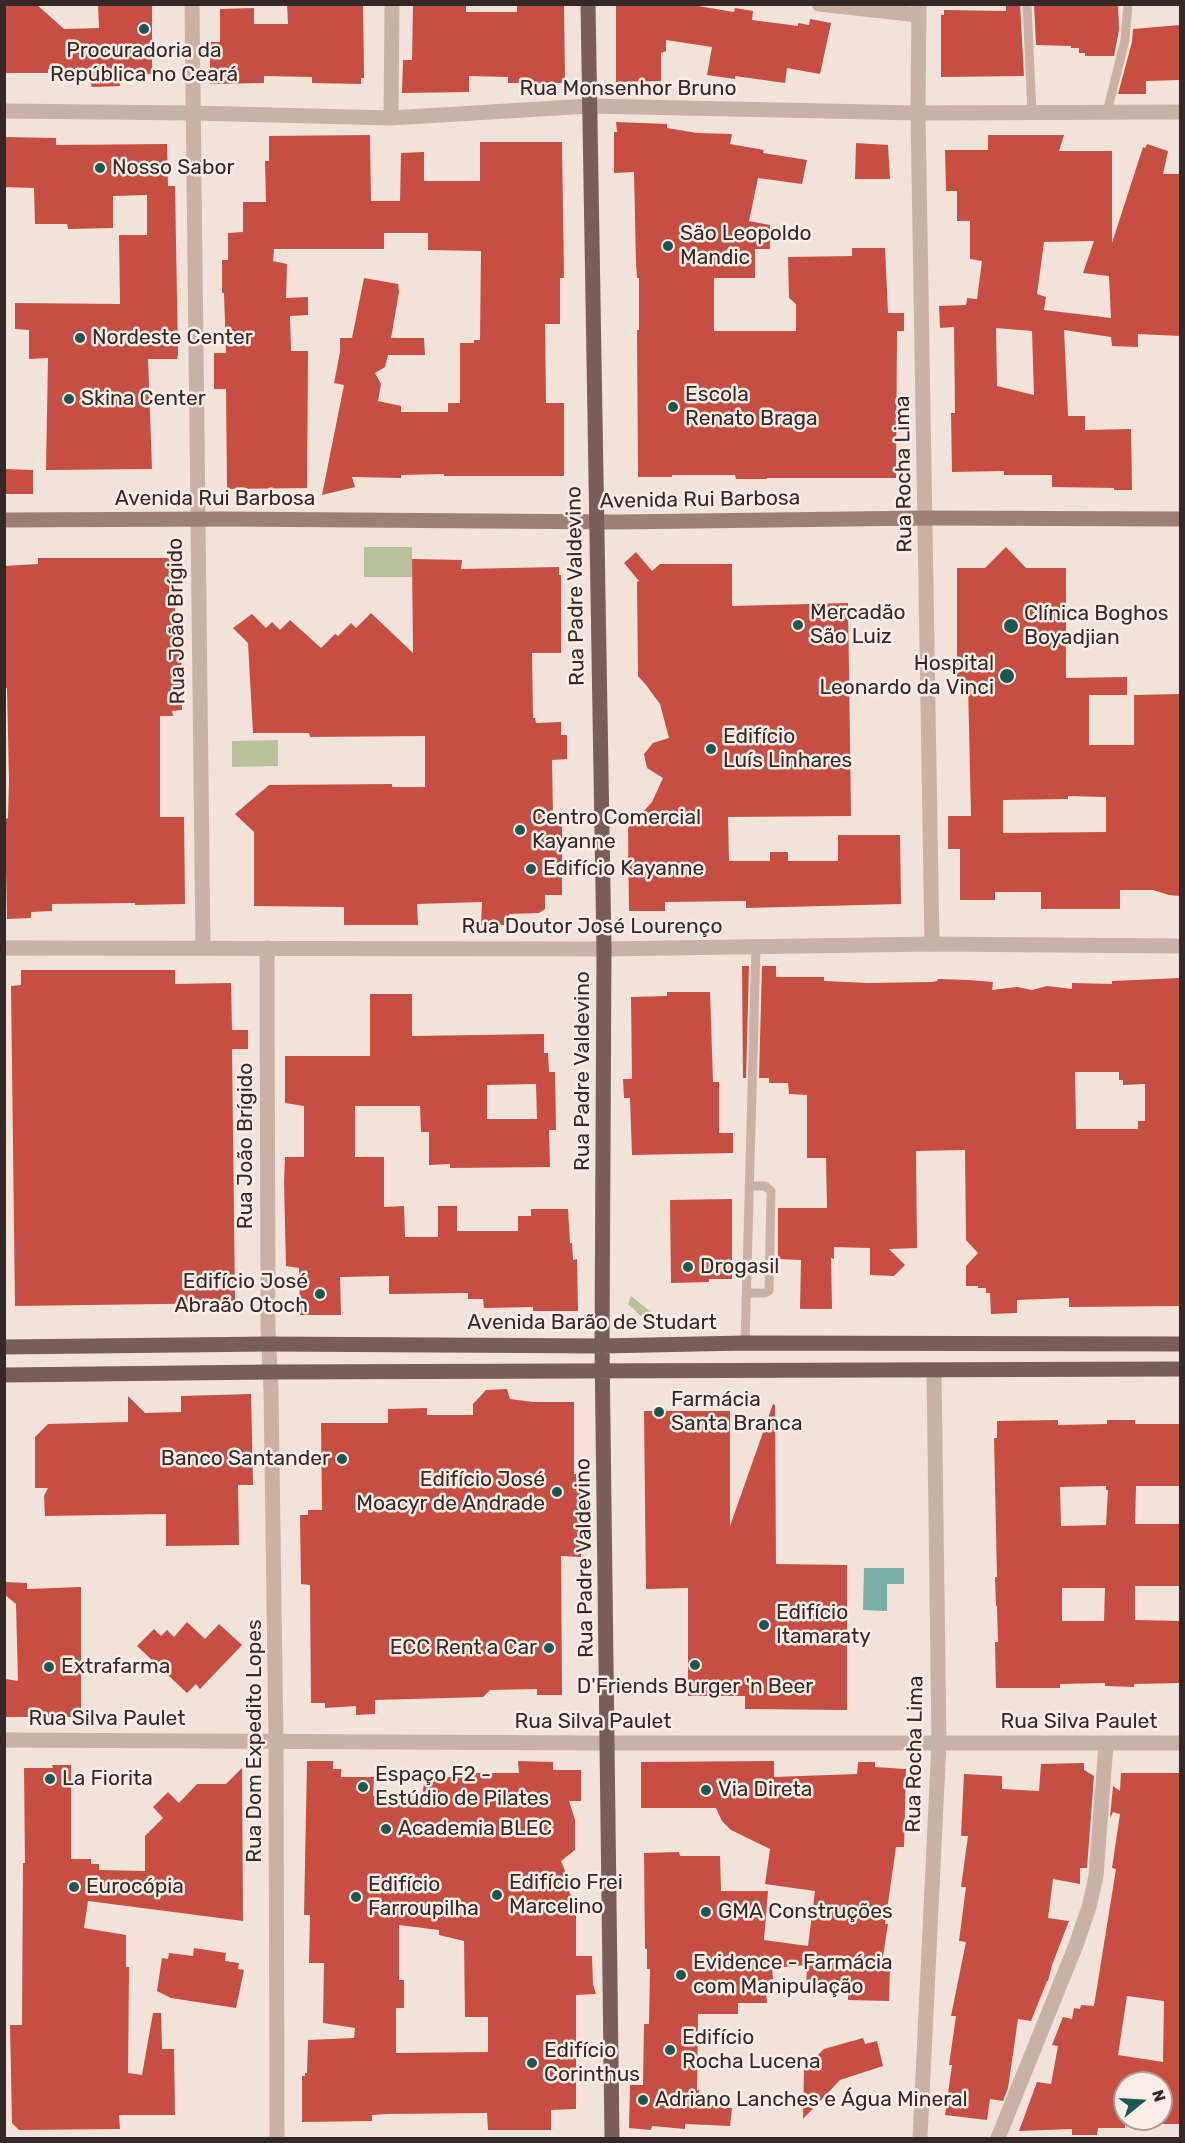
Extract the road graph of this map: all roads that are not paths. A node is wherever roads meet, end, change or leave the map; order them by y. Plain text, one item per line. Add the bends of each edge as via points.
1 (192, 4) edge
2 (392, 4) edge
3 (588, 4) edge
4 (819, 4) edge
5 (1028, 4) edge
6 (1128, 4) edge
7 (919, 10) edge
8 (590, 106) junction
9 (4, 111) edge
10 (1032, 112) junction
11 (1107, 112) junction
12 (1180, 112) edge
13 (194, 113) junction
14 (918, 113) junction
15 (391, 118) junction
16 (197, 519) junction
17 (926, 519) junction
18 (1180, 519) edge
19 (4, 520) edge
20 (596, 522) junction
21 (932, 944) junction
22 (756, 946) junction
23 (1180, 946) edge
24 (4, 948) edge
25 (203, 948) junction
26 (267, 948) junction
27 (604, 949) junction
28 (749, 1186) junction
29 (746, 1293) junction
30 (745, 1343) junction
31 (269, 1344) junction
32 (1180, 1344) edge
33 (602, 1346) junction
34 (4, 1347) edge
35 (1180, 1369) edge
36 (934, 1370) junction
37 (603, 1371) junction
38 (271, 1372) junction
39 (4, 1375) edge
40 (4, 1740) edge
41 (276, 1742) junction
42 (939, 1742) junction
43 (608, 1743) junction
44 (1180, 1743) edge
45 (1106, 1744) junction
46 (277, 2139) edge
47 (612, 2139) edge
48 (920, 2139) edge
49 (998, 2139) edge

1 - 13 street, Rua João Brígido
2 - 15 street
3 - 8 main road, Rua Padre Valdevino
4 - 7 street
5 - 10 lane
6 - 11 lane via 1125,40
7 - 14 street, Rua Rocha Lima
8 - 14 street, Rua Monsenhor Bruno
8 - 15 street, Rua Monsenhor Bruno
8 - 20 main road, Rua Padre Valdevino
9 - 13 street, Rua Monsenhor Bruno
10 - 11 street, Rua Monsenhor Bruno
10 - 14 street, Rua Monsenhor Bruno
11 - 12 street, Rua Monsenhor Bruno
13 - 15 street, Rua Monsenhor Bruno
13 - 16 street, Rua João Brígido
14 - 17 street, Rua Rocha Lima
16 - 19 main road, Avenida Rui Barbosa
16 - 20 main road, Avenida Rui Barbosa
16 - 25 street, Rua João Brígido
17 - 18 main road, Avenida Rui Barbosa
17 - 20 main road, Avenida Rui Barbosa
17 - 21 street, Rua Rocha Lima
20 - 27 main road, Rua Padre Valdevino
21 - 22 street, Rua Doutor José Lourenço
21 - 23 street, Rua Doutor José Lourenço
22 - 27 street, Rua Doutor José Lourenço
22 - 28 lane
24 - 25 street, Rua Doutor José Lourenço
25 - 26 street, Rua Doutor José Lourenço
26 - 27 street, Rua Doutor José Lourenço
26 - 31 street, Rua João Brígido
27 - 33 main road, Rua Padre Valdevino
28 - 29 lane
28 - 29 lane via 765,1186 771,1191 769,1291
29 - 30 lane
30 - 32 main road, Avenida Barão de Studart
30 - 33 main road, Avenida Barão de Studart
31 - 33 main road, Avenida Barão de Studart
31 - 34 main road, Avenida Barão de Studart
31 - 38 street, Rua Dom Expedito Lopes
33 - 37 main road, Rua Padre Valdevino
35 - 36 main road
36 - 37 main road
36 - 42 street, Rua Rocha Lima
37 - 38 main road
37 - 43 main road, Rua Padre Valdevino
38 - 39 main road
38 - 41 street, Rua Dom Expedito Lopes
40 - 41 street, Rua Silva Paulet
41 - 43 street, Rua Silva Paulet
41 - 46 street, Rua Dom Expedito Lopes
42 - 43 street, Rua Silva Paulet
42 - 45 street, Rua Silva Paulet
42 - 48 street, Rua Rocha Lima
43 - 47 main road, Rua Padre Valdevino
44 - 45 street, Rua Silva Paulet
45 - 49 street via 1096,1876 1089,1907

